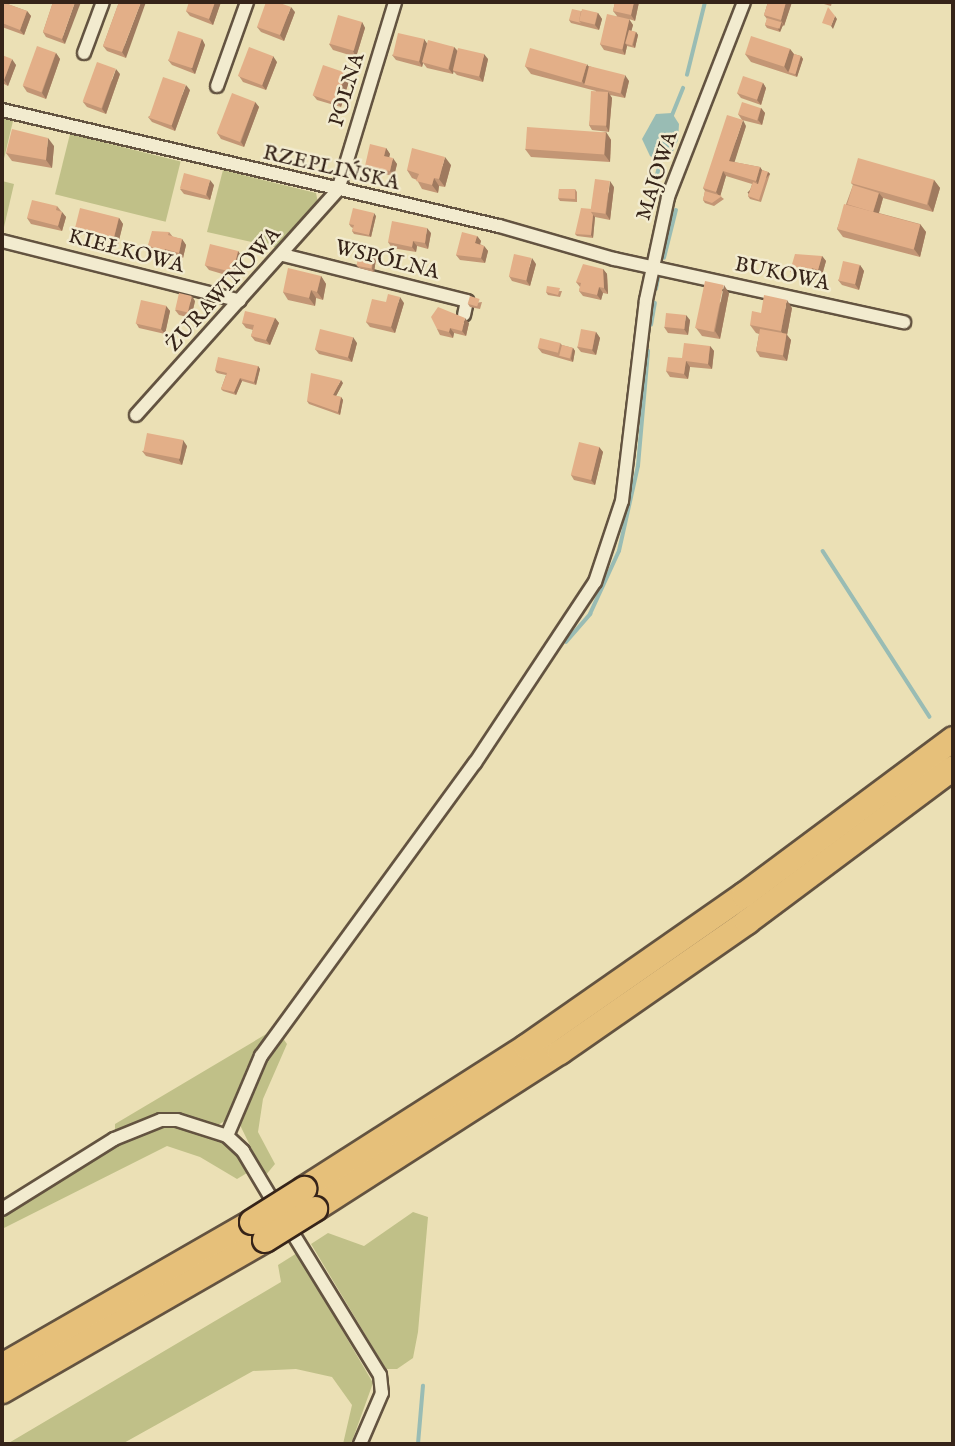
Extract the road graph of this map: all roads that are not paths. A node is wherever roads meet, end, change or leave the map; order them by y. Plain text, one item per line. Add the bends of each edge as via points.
1 (103, 2) edge
2 (247, 2) edge
3 (395, 2) edge
4 (744, 2) edge
5 (84, 53) dead end
6 (217, 86) dead end
7 (2, 110) edge
8 (338, 190) junction
9 (2, 240) edge
10 (283, 255) junction
11 (652, 267) junction
12 (240, 301) junction
13 (464, 315) edge
14 (904, 322) dead end
15 (135, 415) dead end
16 (953, 739) edge
17 (953, 768) edge
18 (227, 1136) junction
19 (310, 1199) junction
20 (2, 1209) edge
21 (258, 1231) junction
22 (2, 1366) edge
23 (2, 1391) edge
24 (360, 1444) edge

1 - 5 street
2 - 6 street
3 - 8 street, POLNA
4 - 11 street, MAJOWA via 669,192
7 - 8 street, RZEPLIŃSKA
8 - 10 street, ŻURAWINOWA
8 - 11 street, RZEPLIŃSKA
9 - 12 street, KIEŁKOWA
10 - 12 street, ŻURAWINOWA
10 - 13 street, WSPÓLNA via 467,301
11 - 14 street, BUKOWA
11 - 18 street, MAJOWA via 618,522 595,582 475,763 261,1056
12 - 15 street, ŻURAWINOWA
16 - 19 highway via 744,895
17 - 19 highway via 747,922 593,1029
18 - 20 street via 187,1122 161,1121 114,1139
18 - 24 street via 243,1151 380,1376 382,1393
19 - 21 highway, bridge
21 - 22 highway
21 - 23 highway

